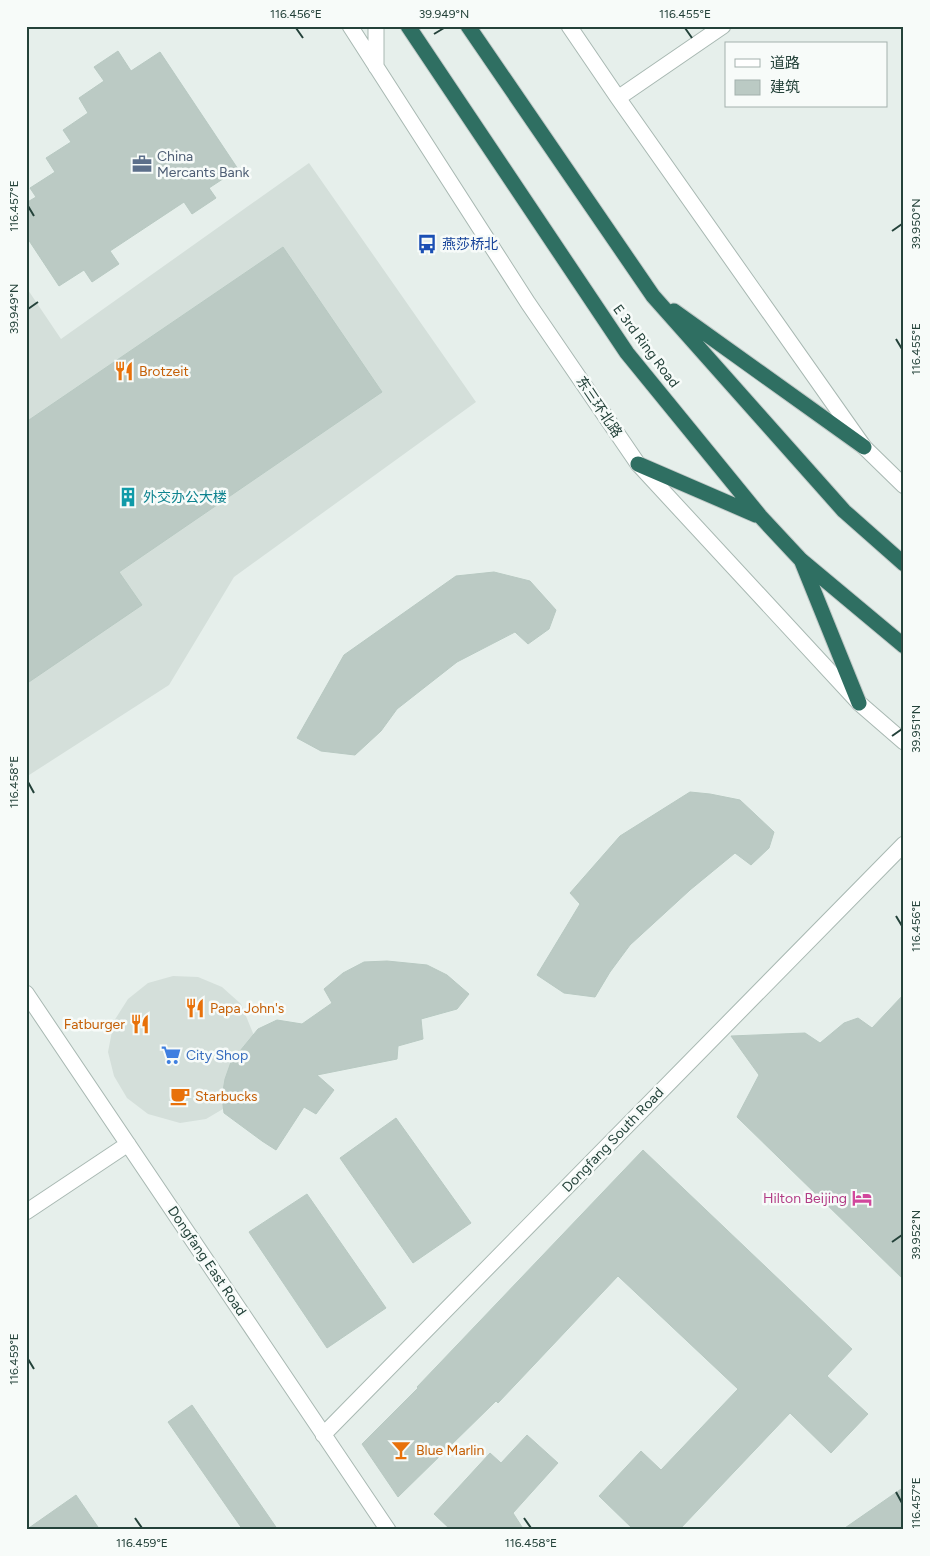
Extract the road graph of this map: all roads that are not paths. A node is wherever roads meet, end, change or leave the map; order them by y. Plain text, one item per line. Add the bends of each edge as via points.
1 (350, 26) edge
2 (376, 26) edge
3 (408, 26) edge
4 (468, 26) edge
5 (569, 26) edge
6 (723, 26) edge
7 (376, 66) junction
8 (618, 98) junction
9 (653, 296) junction
10 (864, 447) junction
11 (638, 464) junction
12 (904, 486) edge
13 (760, 516) junction
14 (801, 560) junction
15 (904, 564) edge
16 (904, 646) edge
17 (860, 703) junction
18 (904, 742) edge
19 (904, 844) edge
20 (26, 993) edge
21 (128, 1144) junction
22 (26, 1212) edge
23 (323, 1436) junction
24 (388, 1530) edge

1 - 7 street, 东三环北路
2 - 7 street
3 - 13 highway, E 3rd Ring Road via 627,353
4 - 9 highway
5 - 8 street
6 - 8 street
7 - 11 street, 东三环北路 via 528,302
8 - 10 street
9 - 10 highway
9 - 15 highway via 844,511
10 - 12 street
11 - 13 highway
11 - 17 street, 东三环北路
13 - 14 highway, E 3rd Ring Road
14 - 16 highway, E 3rd Ring Road
14 - 17 highway
17 - 18 street, 东三环北路
19 - 23 street, Dongfang South Road
20 - 21 street, Dongfang East Road
21 - 22 street
21 - 23 street, Dongfang East Road
23 - 24 street, Dongfang East Road

